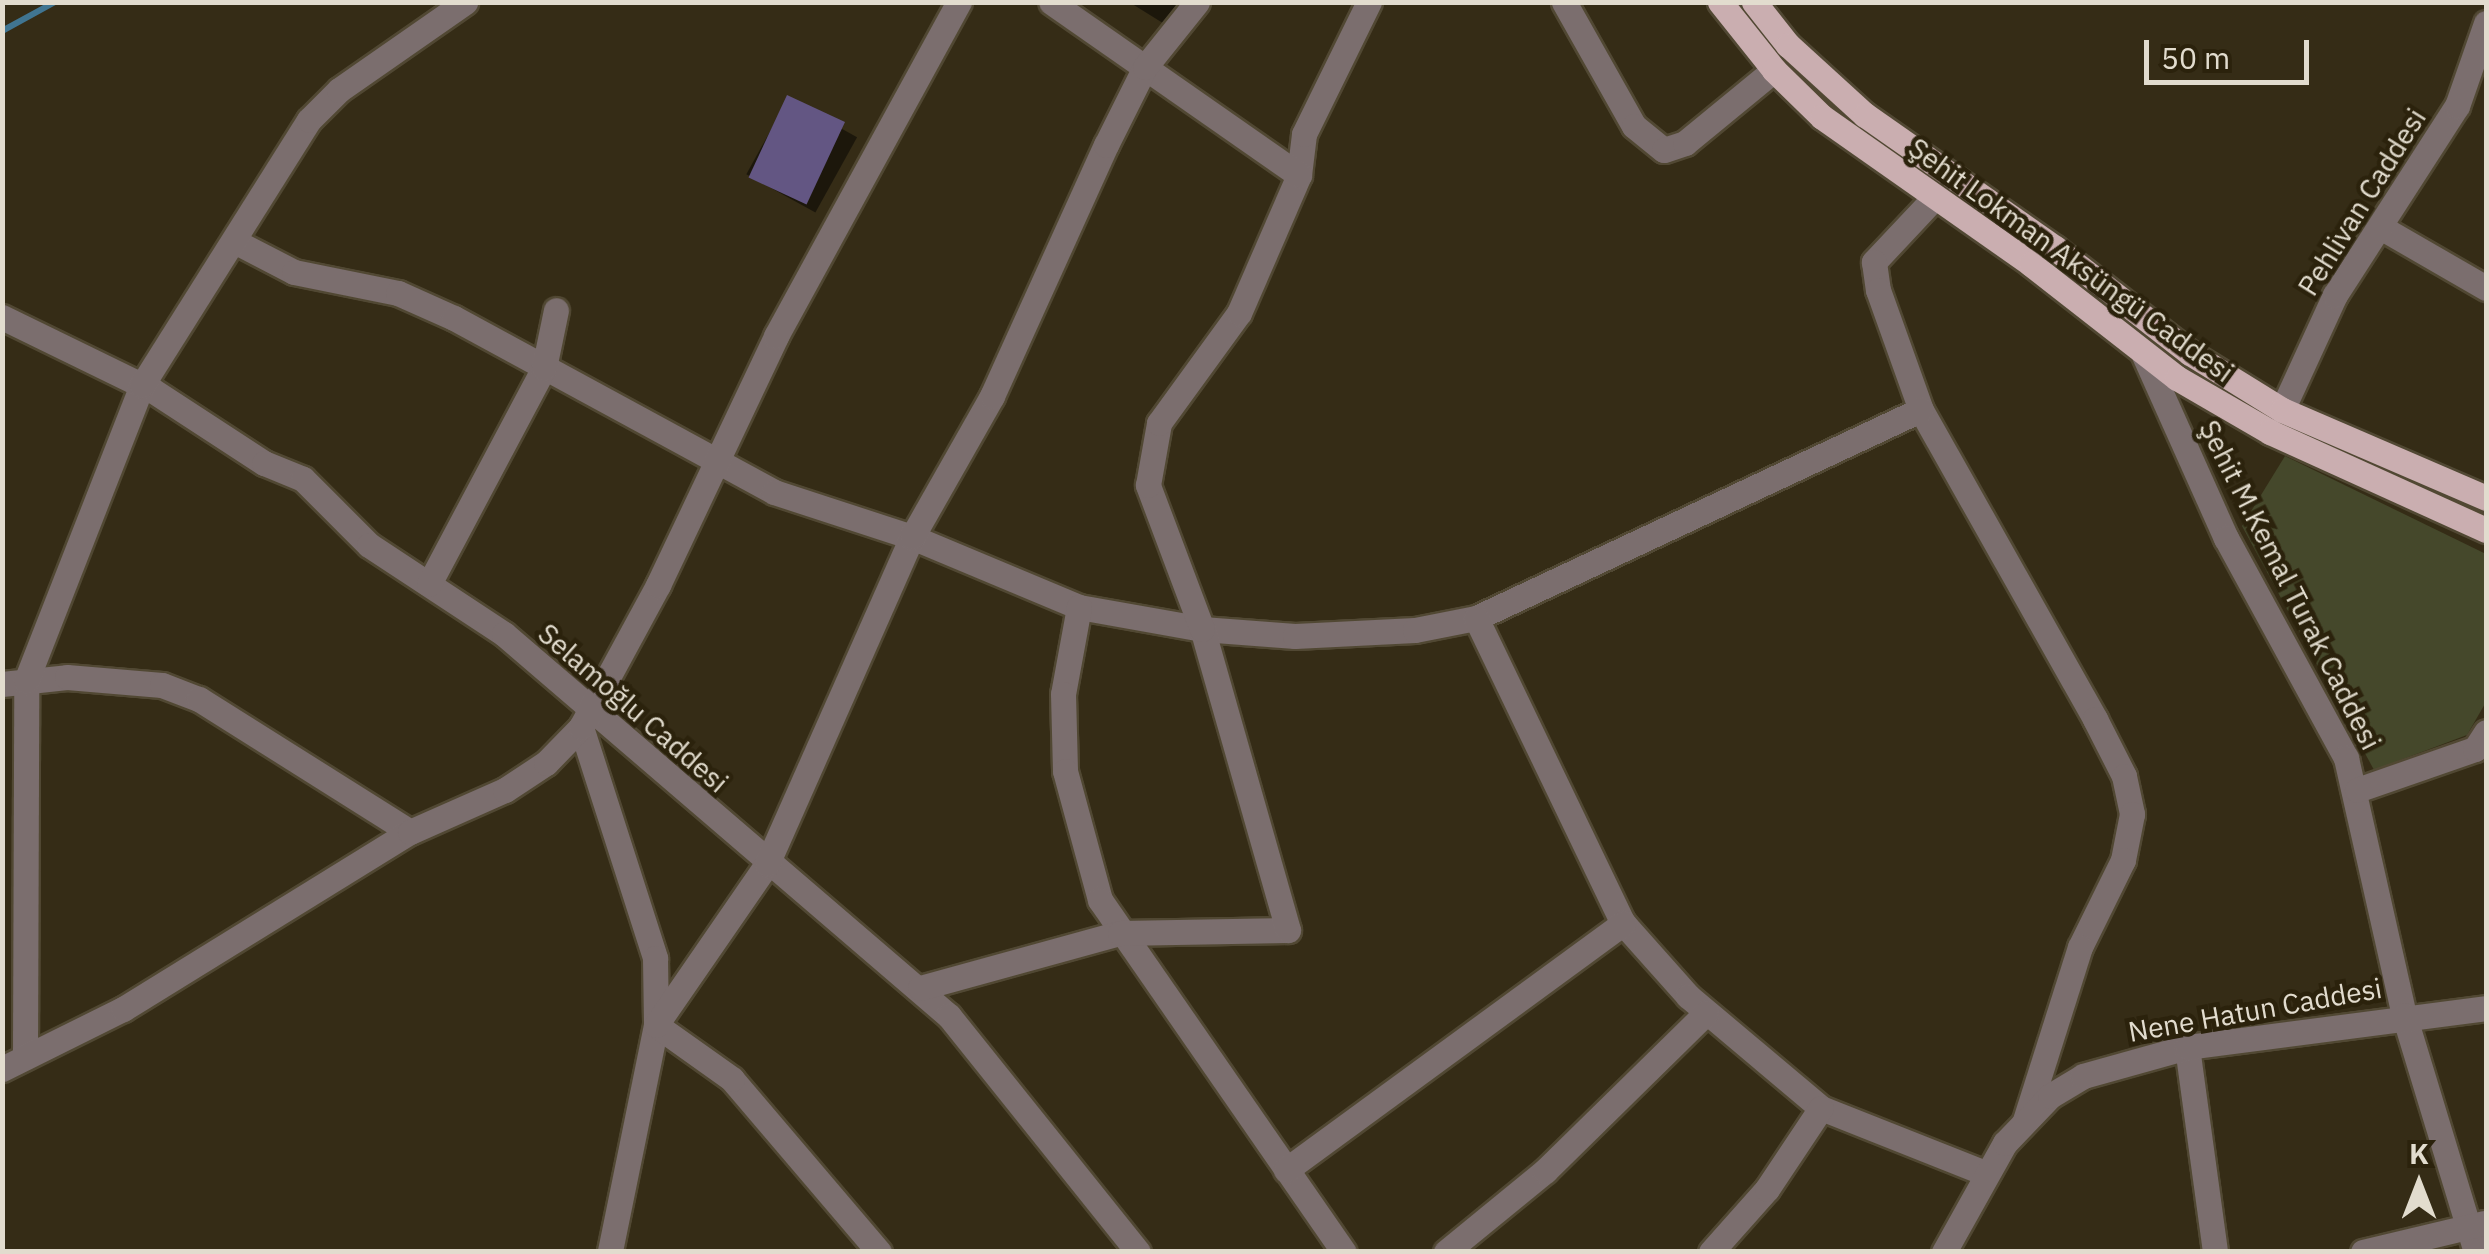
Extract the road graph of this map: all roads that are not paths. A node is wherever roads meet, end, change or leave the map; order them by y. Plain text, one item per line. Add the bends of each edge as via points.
1 (465, 2) edge
2 (959, 2) edge
3 (1051, 2) edge
4 (1197, 2) edge
5 (1368, 2) edge
6 (1564, 2) edge
7 (1720, 2) edge
8 (1754, 2) edge
9 (2486, 23) edge
10 (1146, 66) junction
11 (1774, 70) junction
12 (1299, 175) junction
13 (1934, 198) junction
14 (2382, 228) junction
15 (236, 242) junction
16 (2486, 288) edge
17 (556, 310) dead end
18 (2, 317) edge
19 (2144, 355) junction
20 (544, 368) junction
21 (142, 385) junction
22 (1922, 410) junction
23 (2282, 410) junction
24 (722, 459) junction
25 (2486, 498) edge
26 (2486, 530) edge
27 (912, 538) junction
28 (430, 584) junction
29 (1079, 607) junction
30 (1476, 618) junction
31 (1202, 629) junction
32 (14, 682) edge
33 (587, 721) junction
34 (2483, 745) edge
35 (2357, 790) junction
36 (410, 832) junction
37 (766, 864) junction
38 (1623, 923) junction
39 (1120, 933) junction
40 (920, 988) junction
41 (2486, 1008) edge
42 (1706, 1013) junction
43 (2404, 1015) junction
44 (656, 1025) junction
45 (2188, 1047) junction
46 (14, 1063) edge
47 (1821, 1108) junction
48 (2026, 1120) junction
49 (1286, 1170) junction
50 (1985, 1173) junction
51 (2478, 1233) edge
52 (610, 1252) edge
53 (879, 1252) edge
54 (1138, 1252) edge
55 (1344, 1252) edge
56 (1446, 1252) edge
57 (1711, 1252) edge
58 (1944, 1252) edge
59 (2214, 1252) edge
60 (2363, 1252) edge

1 - 15 street via 339,90 309,120
2 - 24 street via 776,336
3 - 10 street
4 - 10 street
5 - 12 street via 1304,134
6 - 11 street via 1634,126 1664,150 1684,143
7 - 11 main road, Şehit Lokman Aksüngü Caddesi
8 - 23 main road, Şehit Lokman Aksüngü Caddesi via 1788,45 1866,115 2190,353
9 - 14 street, Pehlivan Caddesi via 2457,106
10 - 12 street
10 - 27 street via 992,396
11 - 13 main road, Şehit Lokman Aksüngü Caddesi via 1822,116
12 - 31 street via 1239,313 1158,423 1149,450 1148,485
13 - 19 main road, Şehit Lokman Aksüngü Caddesi via 2031,264
13 - 22 street via 1874,262
14 - 16 street
14 - 23 street, Pehlivan Caddesi via 2334,295
15 - 20 street via 294,272 398,293 507,342
15 - 21 street
17 - 20 street
18 - 21 street, Selamoğlu Caddesi
19 - 26 main road, Şehit Lokman Aksüngü Caddesi via 2270,432
19 - 35 street, Şehit M.Kemal Turak Caddesi via 2226,538 2328,716
20 - 24 street
20 - 28 street
21 - 28 street, Selamoğlu Caddesi via 264,464 303,478 370,545
21 - 32 street
22 - 30 street
22 - 48 street via 2095,719 2124,776 2132,814 2123,860 2080,947
23 - 25 main road, Şehit Lokman Aksüngü Caddesi
24 - 27 street via 744,479 774,492
24 - 33 street
27 - 29 street
27 - 37 street
28 - 33 street, Selamoğlu Caddesi via 504,634
29 - 31 street
29 - 39 street via 1063,694 1066,771 1100,900
30 - 31 street via 1415,630 1294,636
30 - 38 street
31 - 39 street via 1288,930
32 - 36 street via 111,677 199,699
32 - 46 street
33 - 36 street via 546,763 504,790
33 - 37 street, Selamoğlu Caddesi
33 - 44 street via 648,922
34 - 35 street
35 - 43 street, Şehit M.Kemal Turak Caddesi
36 - 46 street via 122,1009
37 - 40 street, Selamoğlu Caddesi
37 - 44 street
38 - 42 street
38 - 49 street
39 - 40 street
39 - 49 street
40 - 54 street, Selamoğlu Caddesi
41 - 43 street, Nene Hatun Caddesi
42 - 47 street
42 - 56 street via 1544,1172
43 - 45 street, Nene Hatun Caddesi
43 - 51 street, Şehit M.Kemal Turak Caddesi
44 - 52 street
44 - 53 street via 732,1079
45 - 48 street, Nene Hatun Caddesi via 2083,1076
45 - 59 street
47 - 50 street
47 - 57 street via 1766,1189
48 - 50 street, Nene Hatun Caddesi
49 - 55 street
50 - 58 street, Nene Hatun Caddesi
51 - 60 street

